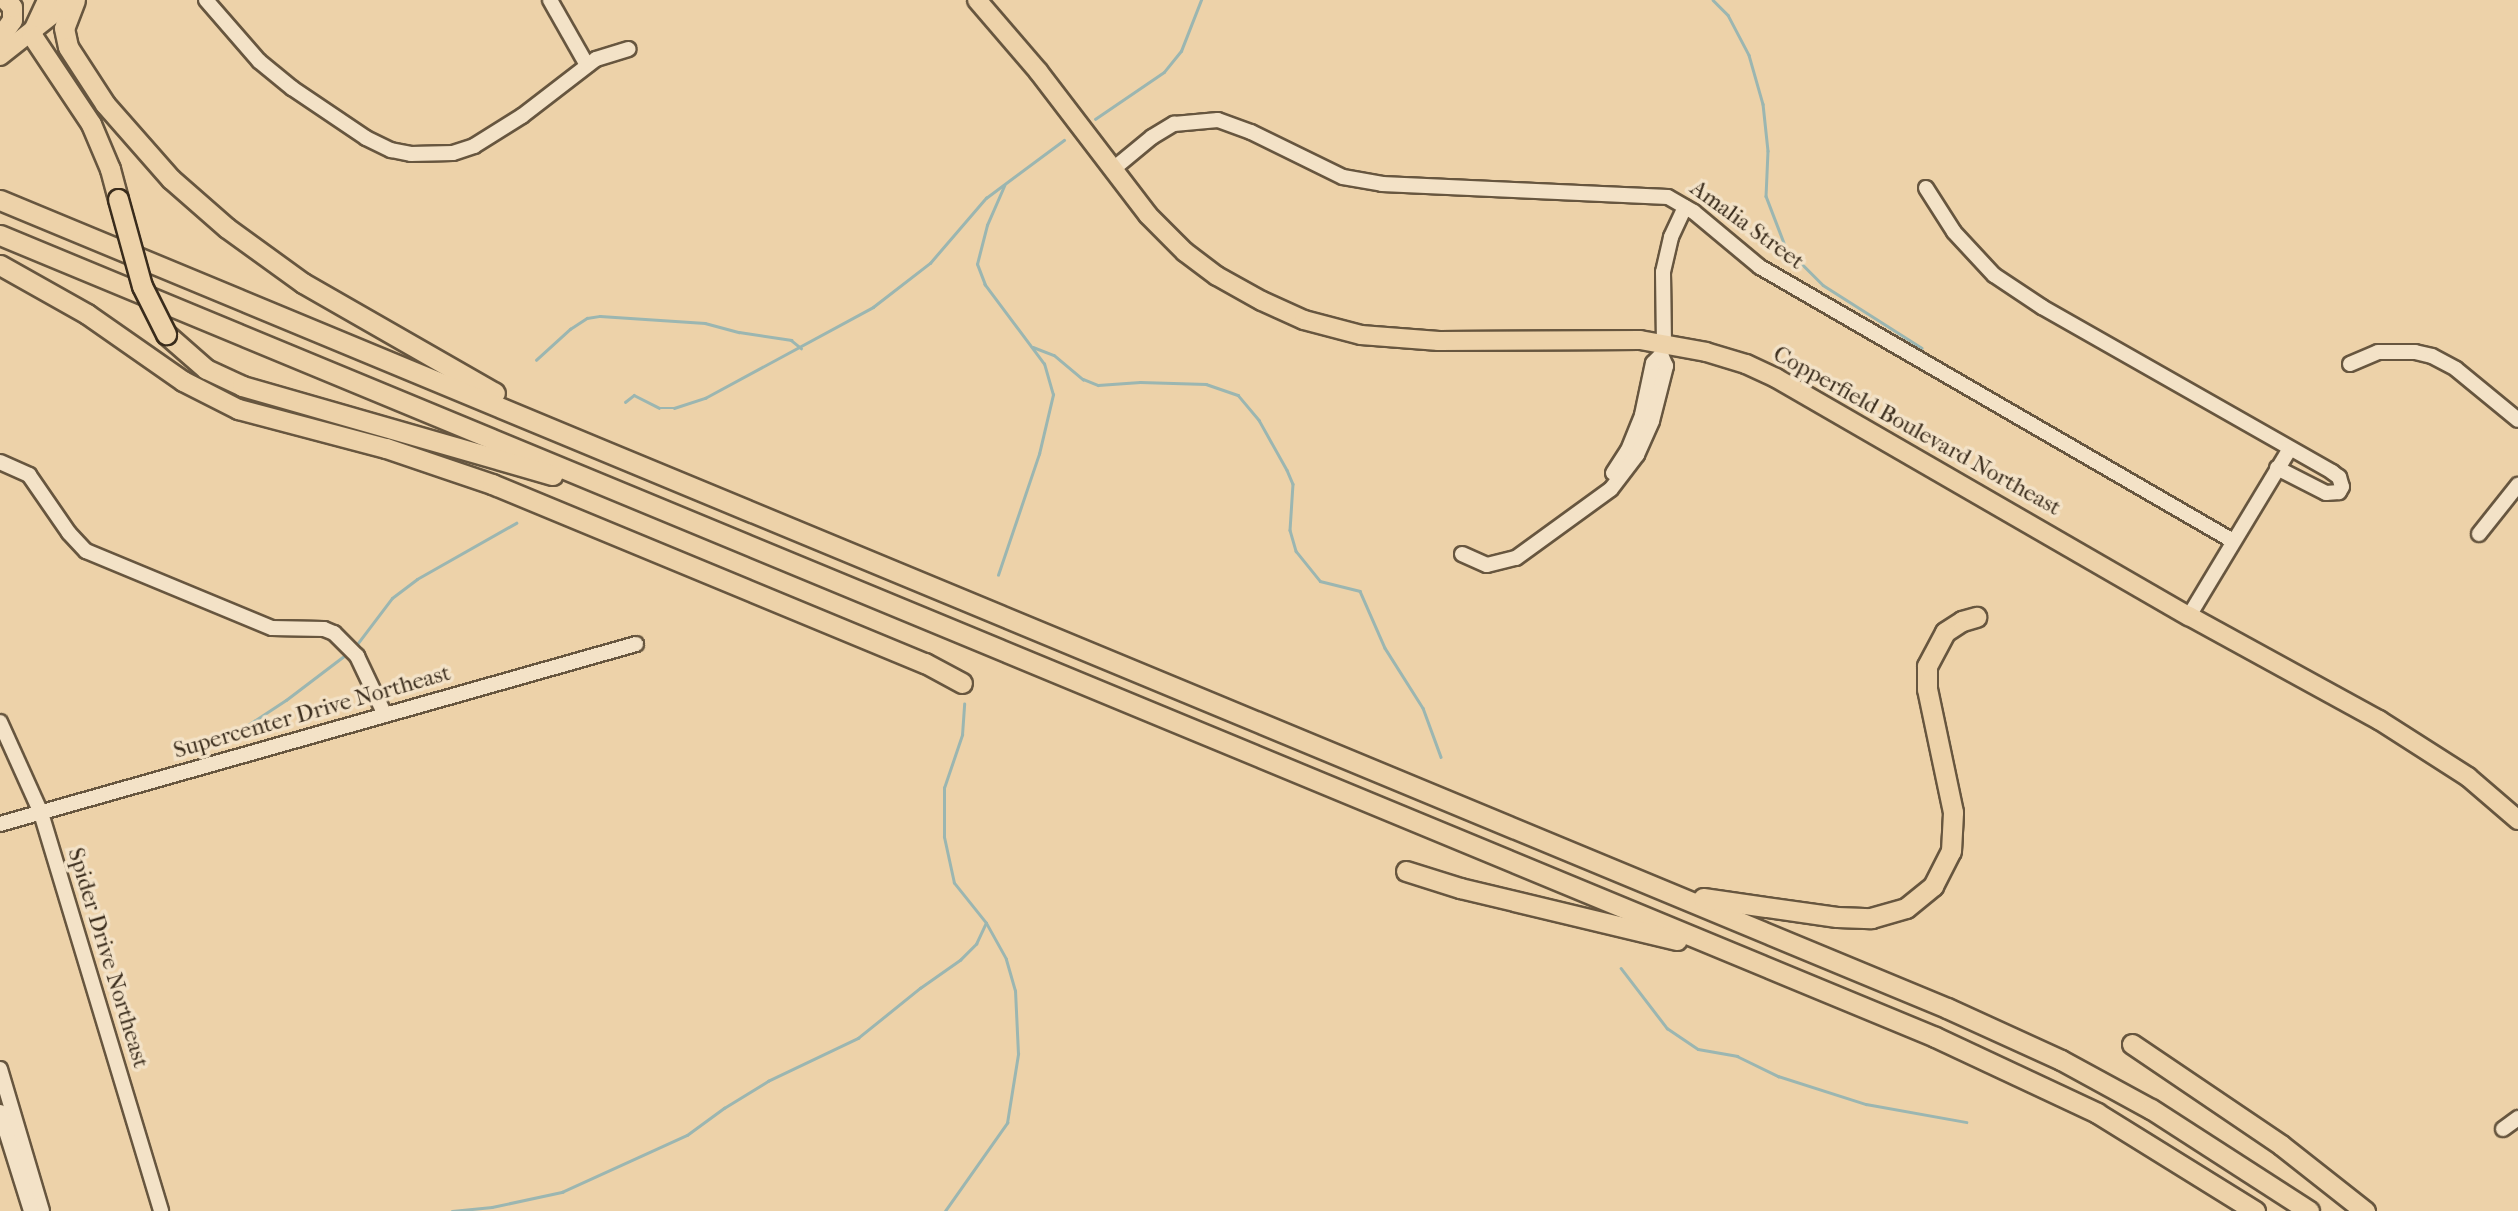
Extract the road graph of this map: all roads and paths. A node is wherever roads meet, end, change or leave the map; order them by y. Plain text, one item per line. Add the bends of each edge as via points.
1 (47, 0) edge
2 (73, 0) edge
3 (206, 0) edge
4 (550, 0) edge
5 (977, 0) edge
6 (10, 6) edge
7 (31, 34) junction
8 (0, 37) edge
9 (628, 49) dead end
10 (0, 56) edge
11 (587, 65) junction
12 (1112, 170) junction
13 (1926, 188) dead end
14 (0, 200) edge
15 (1685, 207) junction
16 (0, 235) edge
17 (0, 265) edge
18 (1662, 349) junction
19 (2350, 364) dead end
20 (2518, 420) edge
21 (563, 432) junction
22 (2288, 450) junction
23 (0, 462) edge
24 (2277, 468) junction
25 (2518, 485) edge
26 (631, 497) junction
27 (2479, 534) dead end
28 (2233, 541) junction
29 (1462, 554) dead end
30 (2189, 616) junction
31 (1976, 617) dead end
32 (636, 644) dead end
33 (962, 683) dead end
34 (384, 715) junction
35 (0, 722) edge
36 (41, 813) junction
37 (2518, 820) edge
38 (0, 824) edge
39 (1406, 872) dead end
40 (1672, 894) junction
41 (1735, 954) junction
42 (2132, 1044) dead end
43 (0, 1069) edge
44 (0, 1088) edge
45 (0, 1112) edge
46 (2518, 1118) edge
47 (2503, 1129) dead end
48 (22, 1142) junction
49 (30, 1211) edge
50 (42, 1211) edge
51 (161, 1211) edge
52 (2255, 1211) edge
53 (2309, 1211) edge
54 (2364, 1211) edge

1 - 7 highway
2 - 7 main road
2 - 21 highway via 64,29 68,47 131,135 208,212 303,283
3 - 11 street via 259,61 292,88 366,138 411,154 453,153 474,146 522,116
4 - 11 street
5 - 12 main road, Copperfield Boulevard Northeast via 1038,71
6 - 8 highway via 10,27
7 - 10 main road
7 - 26 highway, bridge via 91,124 110,169 142,286 166,334 206,369 242,386
9 - 11 street
12 - 15 street, Amalia Street via 1174,124 1218,120 1343,177 1382,184 1626,193 1668,197
12 - 18 main road, Copperfield Boulevard Northeast via 1148,215 1217,276 1304,320 1362,335 1407,340 1598,339
13 - 22 street via 1954,232 1994,275 2042,307 2196,391
14 - 21 highway
15 - 18 street via 1671,237 1663,272
15 - 28 street, Amalia Street via 1760,267
16 - 26 highway
17 - 33 highway via 87,314 183,381 238,409 386,448 492,484 925,663
18 - 29 street via 1666,366 1652,421 1637,455 1611,489 1516,558 1487,565
18 - 30 main road, Copperfield Boulevard Northeast via 1706,352 1776,377
19 - 20 street via 2378,352 2432,356 2456,369
21 - 40 highway
22 - 24 street
22 - 24 street via 2339,477 2342,488 2326,494
23 - 34 street via 29,475 86,551 272,628 324,629 343,639 357,656
24 - 28 street
25 - 27 street
26 - 41 highway
28 - 30 street
30 - 37 main road, Copperfield Boulevard Northeast via 2379,720 2468,777
31 - 40 highway via 1945,632 1927,666 1927,690 1953,831 1944,869 1921,897 1906,908 1871,918
32 - 34 street, Supercenter Drive Northeast
34 - 36 street, Supercenter Drive Northeast
35 - 36 street, Spider Drive Northeast
36 - 38 street, Supercenter Drive Northeast
36 - 51 street, Spider Drive Northeast
39 - 41 highway
40 - 53 highway via 1947,1007 2061,1060 2151,1109
41 - 52 highway via 2038,1084 2140,1138
42 - 54 highway via 2281,1145
43 - 48 street
44 - 48 street
45 - 49 street
46 - 47 street
48 - 50 street

